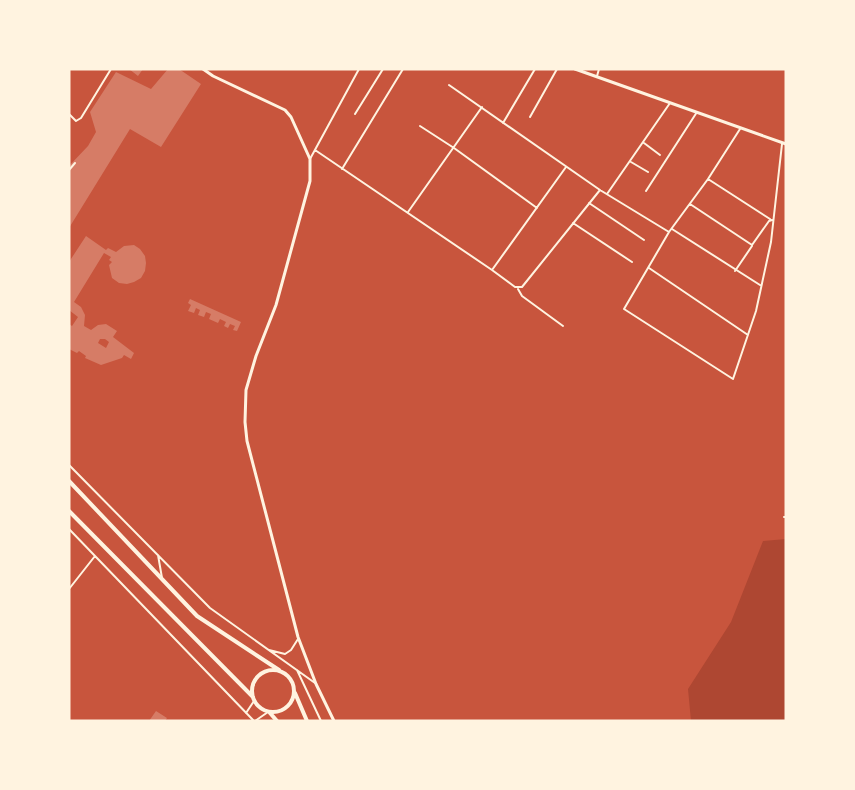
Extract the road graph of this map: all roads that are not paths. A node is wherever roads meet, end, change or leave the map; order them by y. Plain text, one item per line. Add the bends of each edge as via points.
1 (111, 69) edge
2 (203, 69) edge
3 (359, 69) edge
4 (383, 69) edge
5 (403, 69) edge
6 (535, 69) edge
7 (557, 69) edge
8 (575, 69) edge
9 (599, 69) edge
10 (597, 76) junction
11 (449, 85) dead end
12 (670, 102) junction
13 (482, 107) junction
14 (697, 112) junction
15 (69, 114) edge
16 (355, 114) dead end
17 (530, 117) dead end
18 (503, 123) junction
19 (420, 126) dead end
20 (742, 127) junction
21 (644, 143) junction
22 (784, 144) edge
23 (454, 148) junction
24 (315, 150) junction
25 (660, 155) dead end
26 (310, 159) junction
27 (631, 162) junction
28 (75, 163) dead end
29 (566, 167) junction
30 (342, 169) junction
31 (69, 170) edge
32 (648, 172) dead end
33 (708, 179) junction
34 (600, 190) junction
35 (646, 192) dead end
36 (607, 194) junction
37 (589, 203) junction
38 (690, 204) junction
39 (537, 208) junction
40 (408, 212) junction
41 (772, 220) junction
42 (573, 223) junction
43 (672, 229) junction
44 (669, 232) junction
45 (644, 240) dead end
46 (752, 245) junction
47 (632, 262) dead end
48 (649, 268) junction
49 (492, 270) junction
50 (735, 271) junction
51 (761, 286) junction
52 (518, 289) junction
53 (563, 326) dead end
54 (749, 335) junction
55 (69, 465) edge
56 (69, 481) edge
57 (69, 511) edge
58 (69, 529) edge
59 (158, 555) junction
60 (95, 556) junction
61 (162, 578) junction
62 (69, 589) edge
63 (298, 637) junction
64 (267, 649) junction
65 (279, 670) junction
66 (297, 670) junction
67 (316, 684) junction
68 (295, 692) junction
69 (253, 699) junction
70 (269, 712) junction
71 (246, 713) junction
72 (253, 720) edge
73 (277, 721) edge
74 (307, 721) edge
75 (321, 721) edge
76 (334, 721) edge

1 - 15 street via 81,118 76,121
2 - 26 street via 285,110
3 - 24 street
4 - 16 street
5 - 30 street
6 - 18 street
7 - 17 street
8 - 10 street
9 - 10 street
10 - 12 street
11 - 13 street
12 - 14 street
12 - 21 street
13 - 18 street
13 - 23 street
14 - 20 street
14 - 35 street
18 - 29 street
19 - 23 street
20 - 22 street
20 - 33 street
21 - 25 street
21 - 27 street
22 - 41 street
23 - 39 street
23 - 40 street
24 - 26 street
24 - 30 street
26 - 63 street via 303,211 245,398 247,441
27 - 32 street
27 - 36 street
28 - 31 street
29 - 34 street
29 - 39 street
30 - 40 street
33 - 38 street
33 - 41 street
34 - 36 street
34 - 37 street
36 - 44 street
37 - 42 street
37 - 45 street
38 - 43 street
38 - 46 street
39 - 49 street
40 - 49 street
41 - 46 street
41 - 51 street
42 - 47 street
42 - 52 street
43 - 44 street
43 - 50 street
44 - 48 street
46 - 50 street
48 - 54 street
48 - 54 street via 624,309 733,379
49 - 52 street
50 - 51 street
51 - 54 street
52 - 53 street
55 - 59 street
56 - 61 main road
57 - 69 main road
58 - 60 street
59 - 61 street
59 - 64 street via 210,608
60 - 62 street
60 - 71 street
61 - 65 main road via 197,616
63 - 64 street via 285,654
63 - 67 street
64 - 66 street
65 - 68 main road via 288,676
65 - 69 main road via 257,677 252,686
66 - 67 street
66 - 75 street
67 - 76 street
68 - 70 main road via 287,708
68 - 74 main road
69 - 70 main road
69 - 71 street
70 - 72 street
70 - 73 main road
71 - 72 street

